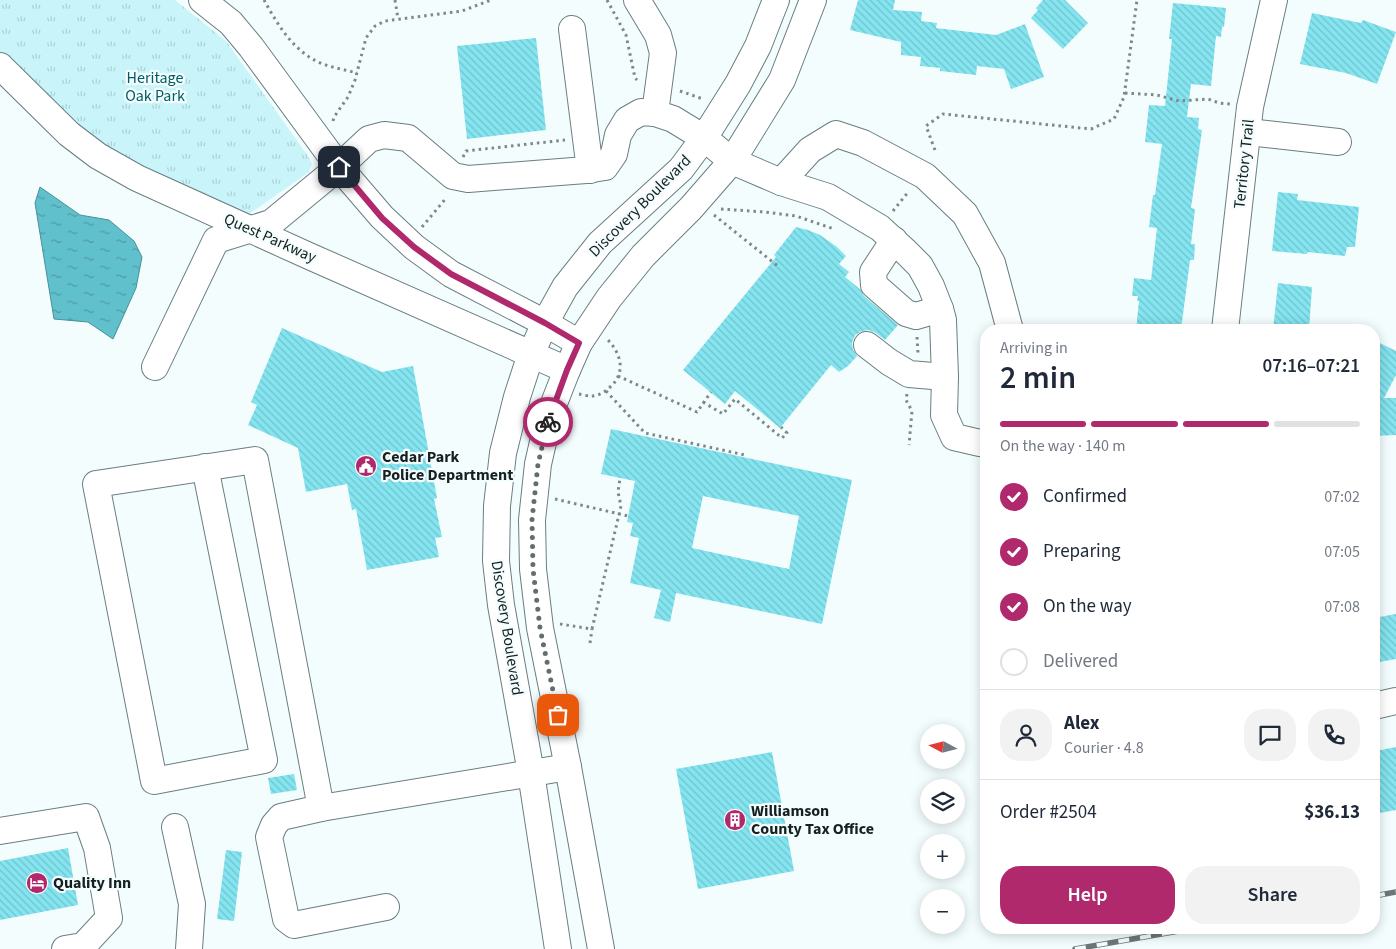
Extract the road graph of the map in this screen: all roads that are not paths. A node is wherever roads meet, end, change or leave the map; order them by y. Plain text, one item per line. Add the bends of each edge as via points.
1 (202, 0) edge
2 (637, 0) edge
3 (776, 0) edge
4 (813, 0) edge
5 (1274, 0) edge
6 (572, 29) dead end
7 (0, 66) edge
8 (655, 113) junction
9 (1249, 120) junction
10 (704, 138) junction
11 (1338, 142) dead end
12 (732, 161) junction
13 (339, 167) junction
14 (590, 170) junction
15 (781, 182) junction
16 (251, 230) junction
17 (894, 240) junction
18 (940, 309) junction
19 (545, 323) junction
20 (1008, 324) edge
21 (1226, 324) edge
22 (579, 343) junction
23 (867, 345) dead end
24 (531, 354) junction
25 (155, 366) dead end
26 (567, 370) junction
27 (945, 377) junction
28 (980, 443) edge
29 (205, 468) junction
30 (1396, 701) edge
31 (1380, 705) edge
32 (568, 767) junction
33 (531, 773) junction
34 (321, 808) junction
35 (176, 827) dead end
36 (0, 831) edge
37 (386, 907) dead end
38 (65, 949) edge
39 (188, 949) edge
40 (558, 949) edge
41 (601, 949) edge

1 - 13 street via 231,23 252,47
2 - 8 street via 658,35 663,53
3 - 10 street, Discovery Boulevard via 758,46
4 - 12 street, Discovery Boulevard via 782,80
5 - 9 street, Territory Trail
6 - 14 street
7 - 16 street, Quest Parkway via 69,134 98,156 137,178
8 - 10 street via 673,119
8 - 14 street via 641,112 627,120 618,135 614,154 604,167
9 - 11 street
9 - 21 street, Territory Trail
10 - 12 street
10 - 19 street, Discovery Boulevard via 681,169 600,243 565,287
12 - 15 street
12 - 22 street, Discovery Boulevard via 643,256
13 - 14 street via 369,140 384,135 408,138 453,176 468,179
13 - 16 street via 271,223
13 - 19 street via 382,218 414,247 451,274
15 - 17 street via 828,198 880,228
15 - 20 street via 810,150 836,134 863,142 925,176 965,214 992,263
16 - 24 street, Quest Parkway
16 - 25 street via 216,240
17 - 18 street via 920,266
17 - 18 street via 873,272 874,284 906,313 916,316
18 - 27 street
19 - 22 street
19 - 24 street, Discovery Boulevard
22 - 26 street, Discovery Boulevard
23 - 27 street via 909,374
24 - 26 street, Quest Parkway
24 - 33 street, Discovery Boulevard via 503,453 497,506 496,561
26 - 32 street, Discovery Boulevard via 549,416 538,464 532,520 533,569 540,628
27 - 28 street via 944,415 954,436
29 - 29 street via 96,484 154,781 264,760
29 - 34 street via 255,460
30 - 31 street
32 - 33 street
32 - 41 street, Discovery Boulevard
33 - 34 street
33 - 40 street, Discovery Boulevard
34 - 37 street via 281,817 269,837 286,919 294,925
35 - 39 street via 192,904
36 - 38 street via 86,817 97,848 109,918 83,946

